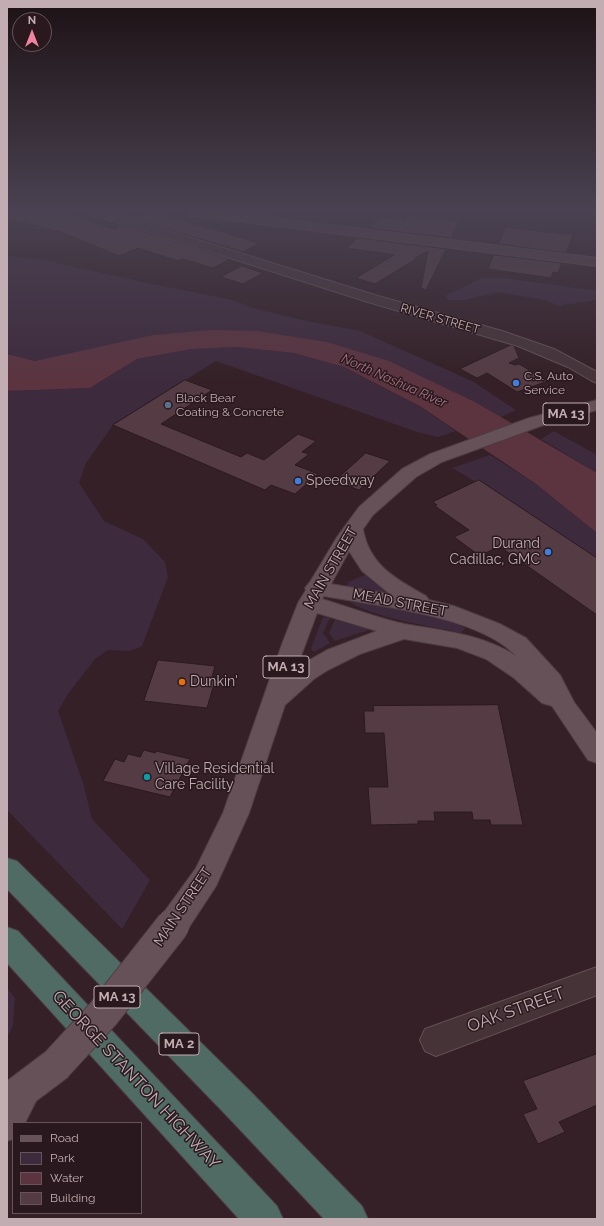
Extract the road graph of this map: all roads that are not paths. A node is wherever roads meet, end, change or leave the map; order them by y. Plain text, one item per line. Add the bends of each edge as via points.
1 (280, 269) edge
2 (597, 378) edge
3 (597, 405) edge
4 (353, 529) junction
5 (313, 596) junction
6 (432, 608) junction
7 (403, 631) junction
8 (274, 702) junction
9 (565, 707) junction
10 (597, 753) edge
11 (7, 870) edge
12 (7, 941) edge
13 (597, 981) edge
14 (436, 1040) dead end
15 (16, 1095) edge
16 (7, 1124) edge
17 (264, 1219) edge
18 (349, 1219) edge

1 - 2 street, RIVER STREET via 530,345 568,361
3 - 4 main road, MAIN STREET / MA 13 via 535,422 453,451 409,472 366,511
4 - 5 main road, MAIN STREET / MA 13
4 - 6 main road via 354,538 368,566 409,596
5 - 6 main road, MEAD STREET
5 - 7 main road, MEAD STREET
5 - 8 main road, MAIN STREET / MA 13 via 293,644
6 - 9 main road, MEAD STREET via 492,629 518,644 552,681
7 - 8 main road via 354,646 311,668
7 - 9 main road, MEAD STREET via 460,641 494,653
8 - 15 main road, MAIN STREET / MA 13, bridge via 235,817 206,878 173,926 103,1014 56,1065
9 - 10 main road, MEAD STREET
11 - 18 highway, MA 2
12 - 17 highway, GEORGE STANTON HIGHWAY
13 - 14 street, OAK STREET
15 - 16 main road

